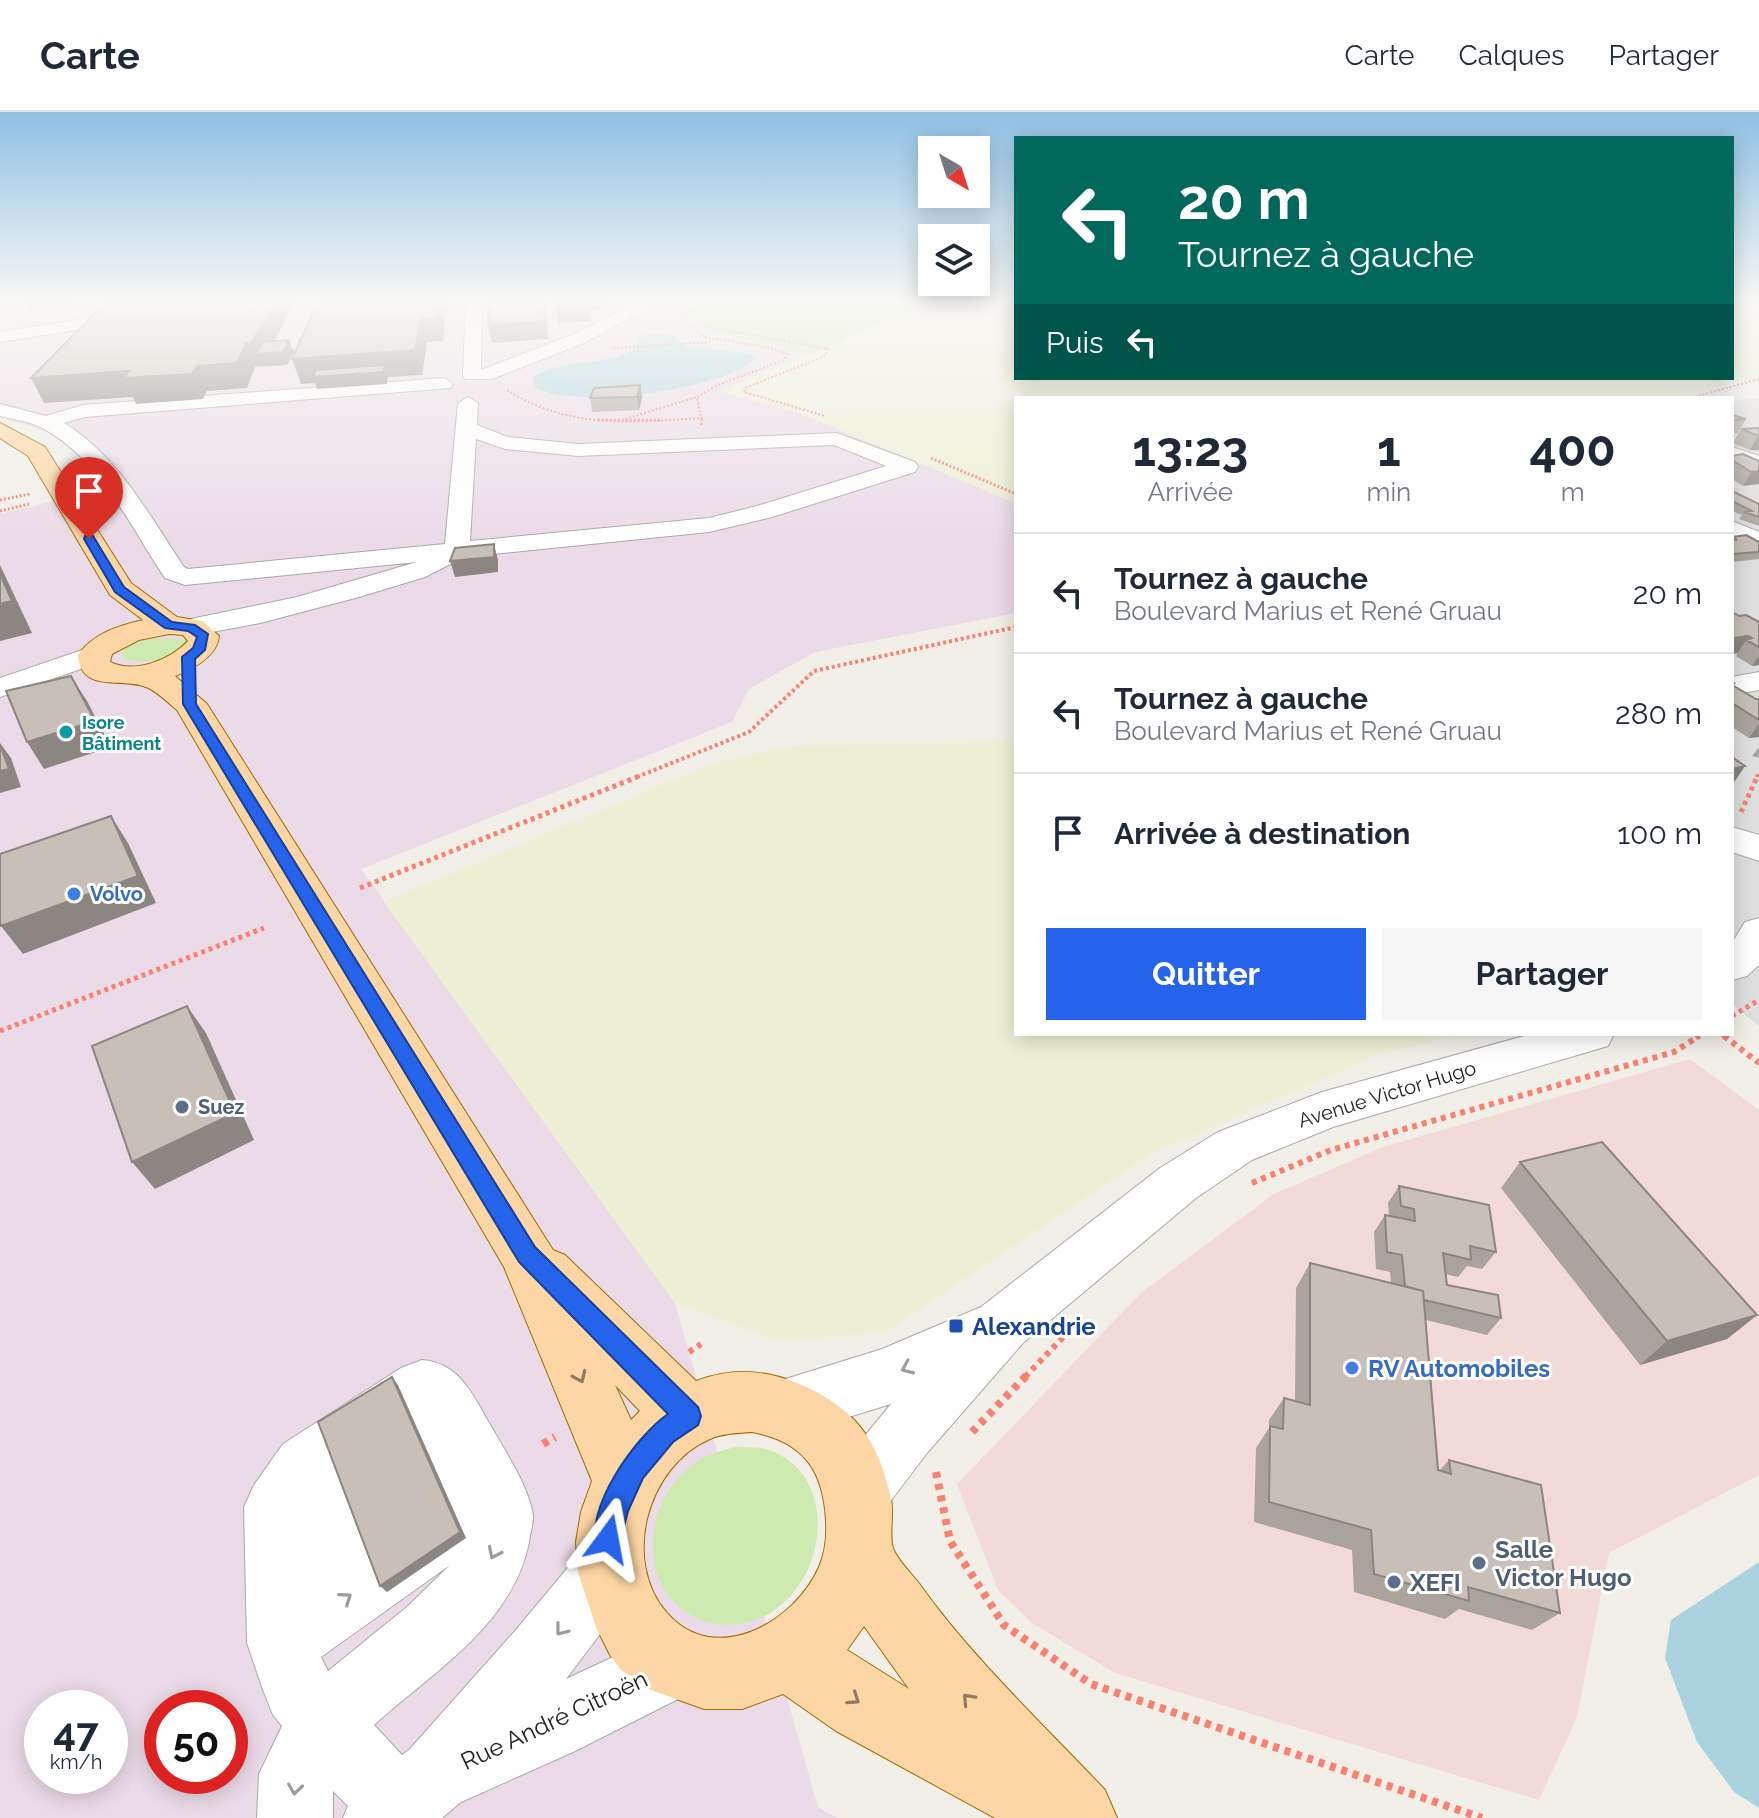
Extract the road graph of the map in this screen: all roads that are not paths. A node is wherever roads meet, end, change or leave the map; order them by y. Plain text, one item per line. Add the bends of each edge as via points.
1 (445, 383) edge
2 (475, 383) edge
3 (0, 410) edge
4 (47, 422) junction
5 (0, 429) edge
6 (467, 429) junction
7 (1734, 454) edge
8 (1759, 464) edge
9 (1734, 529) edge
10 (1759, 542) edge
11 (457, 550) junction
12 (120, 589) junction
13 (121, 636) junction
14 (188, 638) junction
15 (98, 663) junction
16 (143, 673) junction
17 (1759, 681) edge
18 (1734, 686) edge
19 (4, 687) edge
20 (190, 704) junction
21 (1736, 826) edge
22 (1759, 849) edge
23 (1759, 932) edge
24 (1734, 963) edge
25 (1585, 1036) edge
26 (527, 1254) junction
27 (1003, 1324) junction
28 (784, 1407) junction
29 (688, 1416) junction
30 (473, 1457) junction
31 (625, 1482) junction
32 (858, 1525) junction
33 (609, 1569) junction
34 (279, 1587) junction
35 (790, 1655) junction
36 (673, 1664) junction
37 (326, 1723) junction
38 (405, 1799) edge
39 (295, 1818) edge
40 (1077, 1818) edge

1 - 4 street via 83,411
2 - 6 street
3 - 4 street
4 - 11 street via 78,440 122,493 174,572 185,577
5 - 12 main road via 37,452
6 - 11 street
6 - 11 street via 505,443 578,450 822,439 848,442 907,467 722,522
7 - 8 street
9 - 10 street
11 - 14 street via 423,569
12 - 13 main road
12 - 14 main road
13 - 14 main road
13 - 15 main road
14 - 16 main road
14 - 20 main road
15 - 16 main road via 119,675
15 - 19 street
16 - 20 main road
17 - 18 street
20 - 26 main road
21 - 22 street
23 - 24 street via 1752,949
25 - 27 street, Avenue Victor Hugo via 1322,1111 1235,1146 1178,1183
26 - 29 main road
26 -> 31 main road
27 -> 28 street, Avenue Victor Hugo via 886,1377
27 - 32 street, Avenue Victor Hugo via 906,1432
28 - 29 main road via 752,1401 720,1404
28 - 32 main road via 817,1425 843,1455
29 - 31 main road via 642,1455
30 - 34 street
34 -> 30 street
30 -> 37 street via 502,1516 500,1544 480,1581 447,1617
31 - 33 main road via 608,1539
32 - 35 main road via 844,1595 821,1629
40 -> 32 main road via 921,1648
33 - 36 main road via 620,1607 642,1641
33 -> 38 street, Rue André Citroën via 540,1656
34 - 37 street via 298,1690
35 - 36 main road via 751,1672 711,1675
35 -> 40 main road via 862,1705
36 - 38 street, Rue André Citroën
37 - 38 street via 362,1768
37 -> 39 street via 304,1751 294,1785

